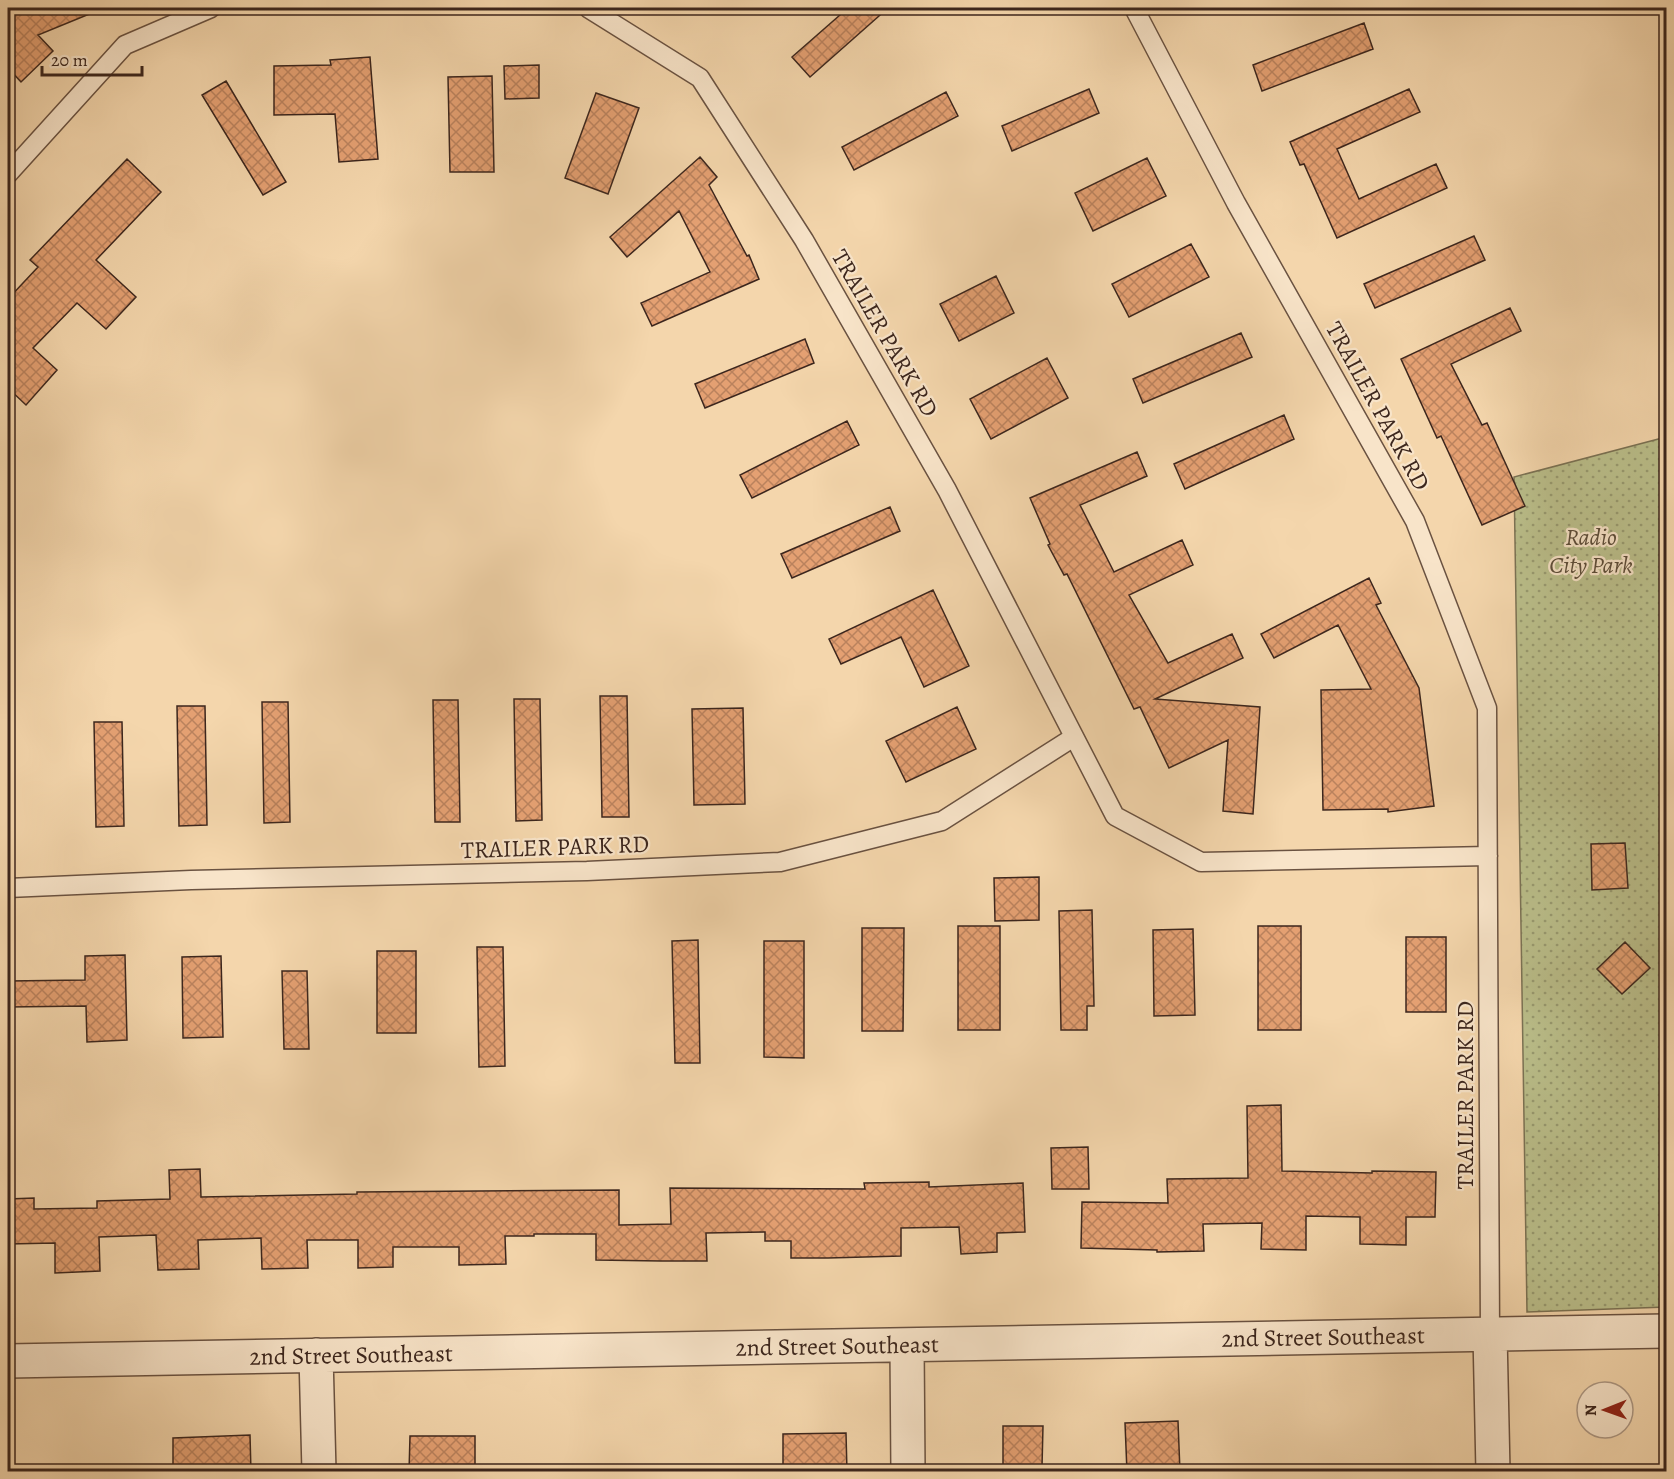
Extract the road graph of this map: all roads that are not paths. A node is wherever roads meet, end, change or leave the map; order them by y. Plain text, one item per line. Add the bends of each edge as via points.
1 (211, 8) edge
2 (588, 8) edge
3 (1134, 8) edge
4 (8, 174) edge
5 (1074, 737) junction
6 (1488, 856) junction
7 (8, 888) edge
8 (1666, 1331) edge
9 (1490, 1334) junction
10 (907, 1345) junction
11 (316, 1355) junction
12 (8, 1361) edge
13 (319, 1472) edge
14 (908, 1472) edge
15 (1493, 1472) edge

1 - 4 lane via 125,45
2 - 5 lane, TRAILER PARK RD via 700,78 846,313 946,490
3 - 6 lane, TRAILER PARK RD via 1236,203 1415,521 1487,708
5 - 6 lane, TRAILER PARK RD via 1115,816 1201,862
5 - 7 lane, TRAILER PARK RD via 942,821 780,862
6 - 9 lane, TRAILER PARK RD
8 - 9 street, 2nd Street Southeast
9 - 10 street, 2nd Street Southeast
9 - 15 street
10 - 11 street, 2nd Street Southeast
10 - 14 street
11 - 12 street, 2nd Street Southeast
11 - 13 street

